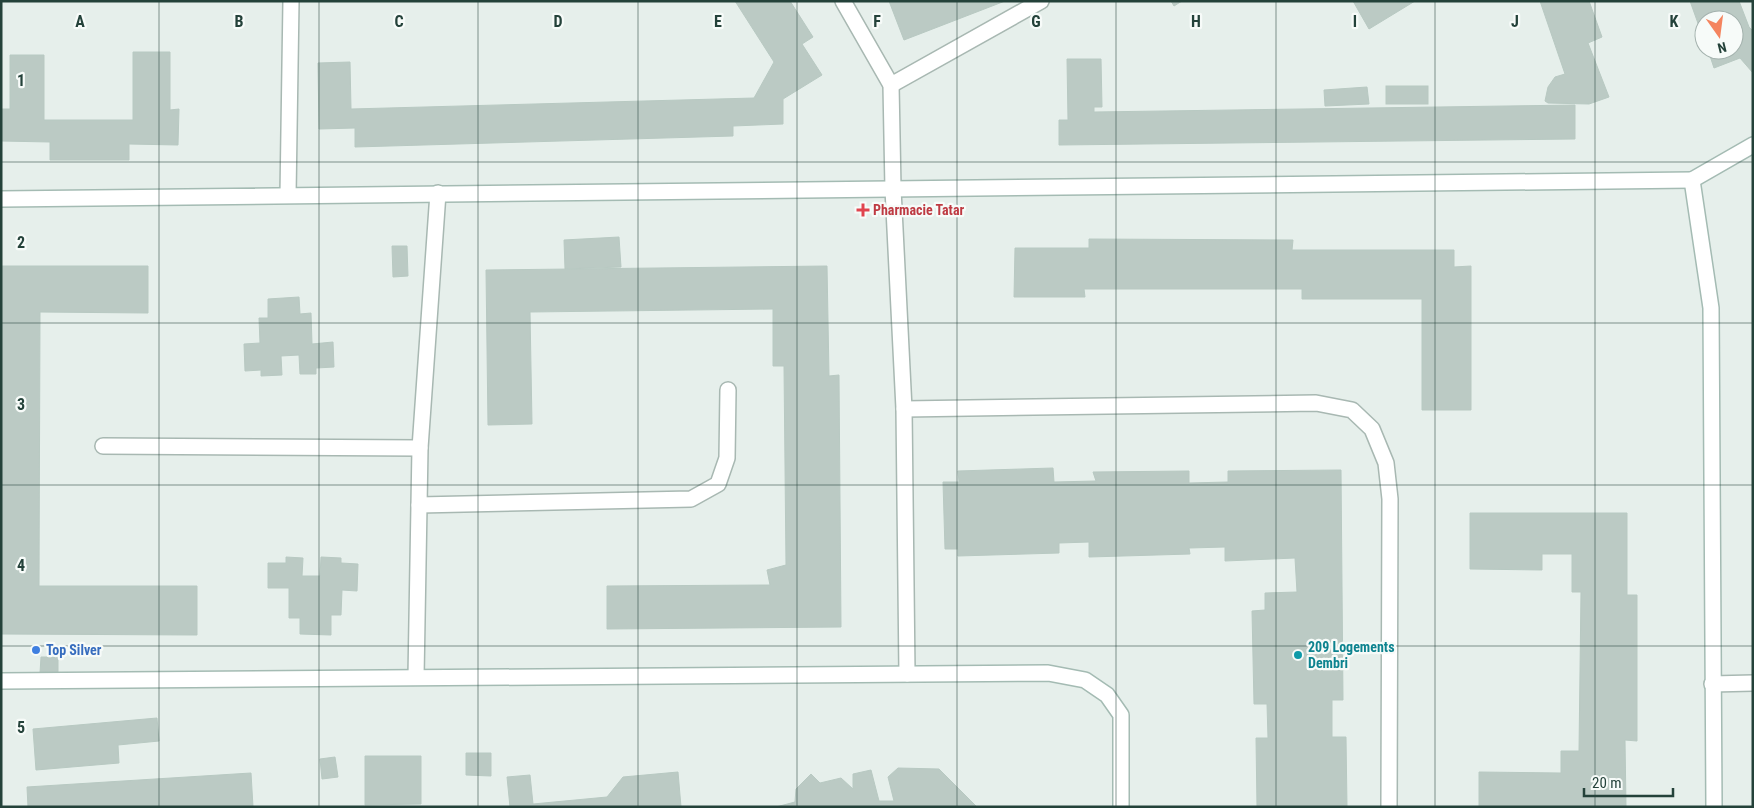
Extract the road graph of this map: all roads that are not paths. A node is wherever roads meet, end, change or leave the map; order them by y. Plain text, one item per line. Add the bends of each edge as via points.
1 (291, 1) edge
2 (843, 1) edge
3 (1041, 1) edge
4 (891, 85) junction
5 (1753, 145) edge
6 (1692, 180) junction
7 (893, 189) junction
8 (438, 193) junction
9 (288, 195) junction
10 (1, 200) edge
11 (728, 390) dead end
12 (904, 409) junction
13 (103, 446) dead end
14 (420, 448) junction
15 (419, 505) junction
16 (907, 674) junction
17 (416, 677) junction
18 (1, 681) edge
19 (1753, 683) edge
20 (1712, 684) junction
21 (1121, 807) edge
22 (1389, 807) edge
23 (1714, 807) edge

1 - 9 street
2 - 4 street
3 - 4 street
4 - 7 street
5 - 6 street
6 - 7 street
6 - 20 street via 1711,308
7 - 8 street
7 - 12 street
8 - 9 street
8 - 14 street
9 - 10 street
11 - 15 street via 727,458 718,484 691,499
12 - 16 street
12 - 22 street via 1316,403 1352,410 1372,429 1376,438 1386,463 1390,499
13 - 14 street
14 - 15 street
15 - 17 street
16 - 17 street
16 - 21 street via 1048,673 1085,680 1107,695 1121,715
17 - 18 street
19 - 20 street
20 - 23 street

